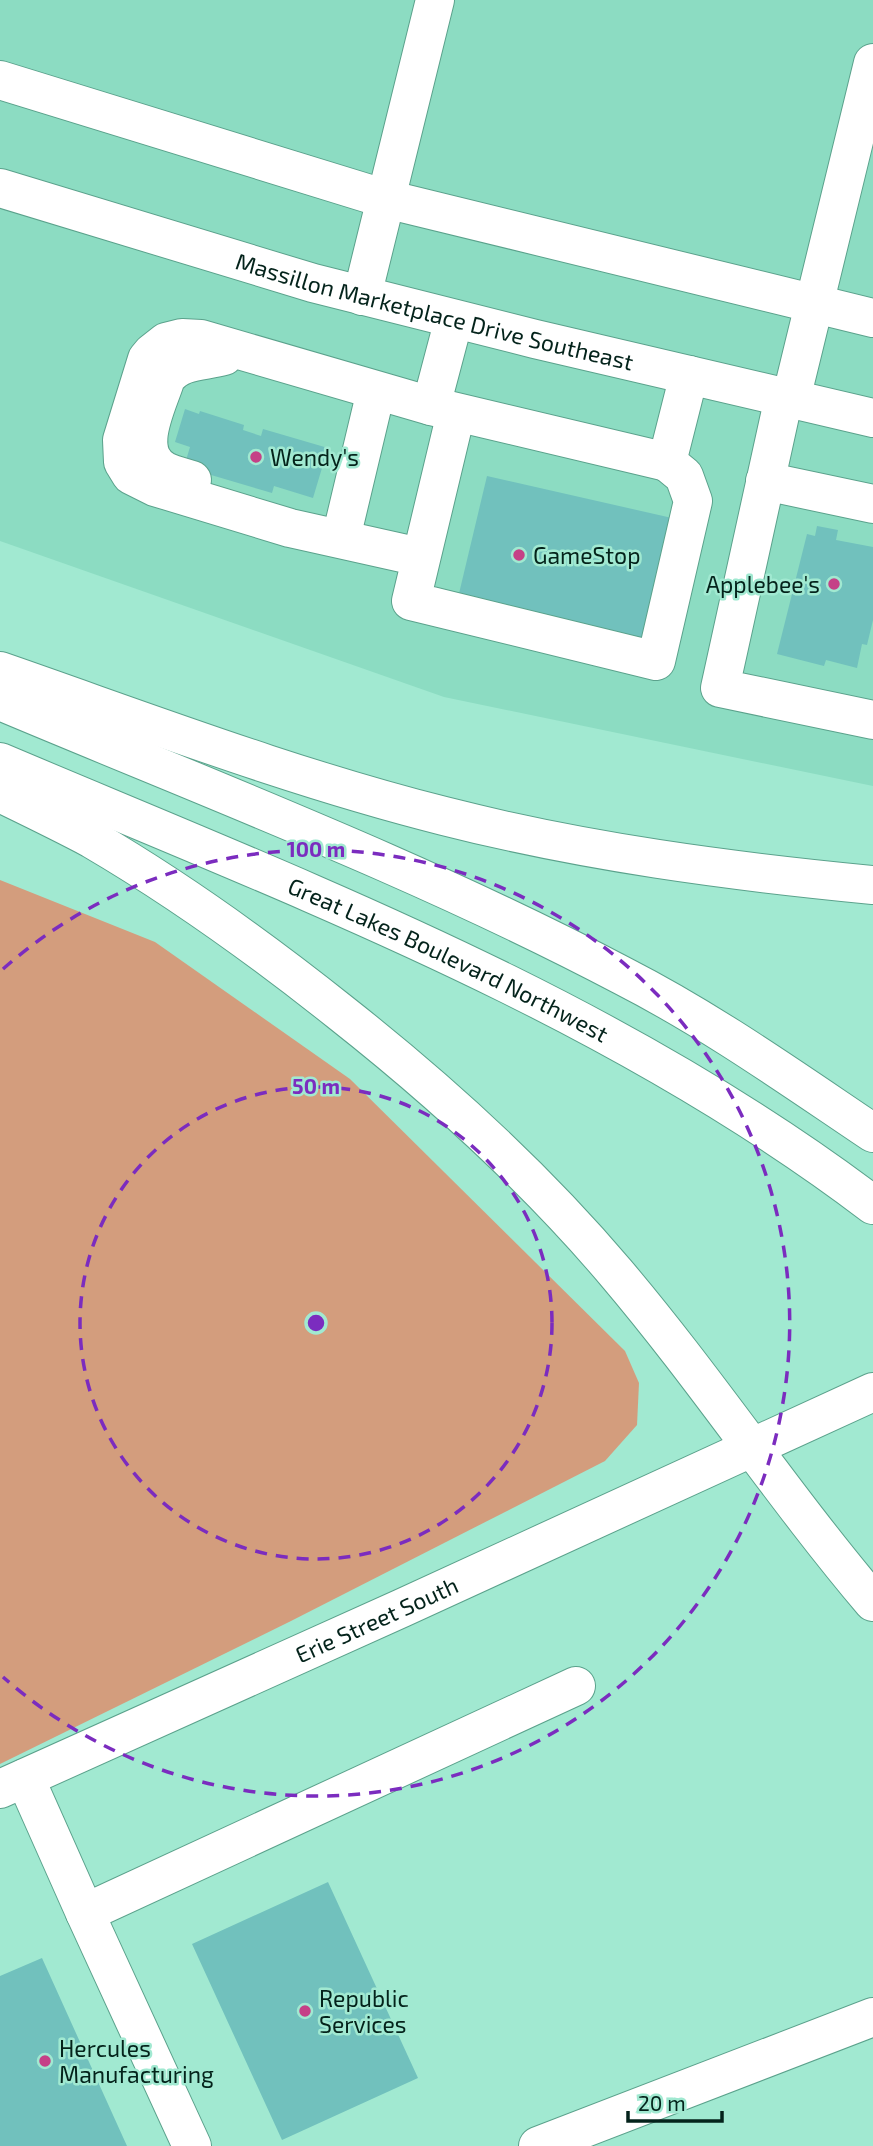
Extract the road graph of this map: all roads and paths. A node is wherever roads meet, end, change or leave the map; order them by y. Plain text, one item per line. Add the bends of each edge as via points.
1 (435, 0) edge
2 (873, 63) edge
3 (0, 79) edge
4 (0, 188) edge
5 (386, 199) junction
6 (362, 296) junction
7 (814, 305) junction
8 (873, 318) edge
9 (454, 319) junction
10 (689, 375) junction
11 (376, 391) junction
12 (787, 398) junction
13 (444, 409) junction
14 (873, 418) edge
15 (667, 461) junction
16 (765, 481) junction
17 (873, 504) edge
18 (325, 535) junction
19 (420, 557) junction
20 (0, 670) edge
21 (0, 701) edge
22 (873, 720) edge
23 (0, 762) edge
24 (0, 793) edge
25 (873, 885) edge
26 (873, 1133) edge
27 (873, 1205) edge
28 (873, 1392) edge
29 (751, 1447) junction
30 (873, 1602) edge
31 (576, 1686) dead end
32 (12, 1784) edge
33 (85, 1913) junction
34 (873, 2017) edge
35 (192, 2146) edge
36 (538, 2146) edge

1 - 5 main road
2 - 7 main road
3 - 5 main road
4 - 6 main road, Massillon Marketplace Drive Southeast
5 - 6 main road
5 - 7 main road
6 - 9 main road, Massillon Marketplace Drive Southeast
7 - 8 main road
7 - 12 main road
9 - 10 main road, Massillon Marketplace Drive Southeast
9 - 13 main road
10 - 12 main road, Massillon Marketplace Drive Southeast
10 - 15 main road
11 - 13 main road
11 - 18 main road
11 - 18 main road via 201,339 166,342 152,353 143,369 122,440 123,462 131,475 156,488
12 - 14 main road, Massillon Marketplace Drive Southeast
12 - 16 main road
13 - 15 main road
13 - 19 main road
15 - 19 main road via 684,476 693,501 656,661 411,601
16 - 17 main road
16 - 22 main road via 720,688
18 - 19 main road
20 - 25 main road via 330,785 444,817 651,860
21 - 26 main road via 377,859 524,926 625,976 731,1038
23 - 27 main road, Great Lakes Boulevard Northwest via 465,962 571,1016 752,1120
24 - 29 main road via 90,838 158,880 390,1051 535,1184 616,1273
28 - 29 main road, Erie Street South
29 - 30 main road
29 - 32 main road, Erie Street South
31 - 33 main road
32 - 33 main road
33 - 35 main road
34 - 36 main road

